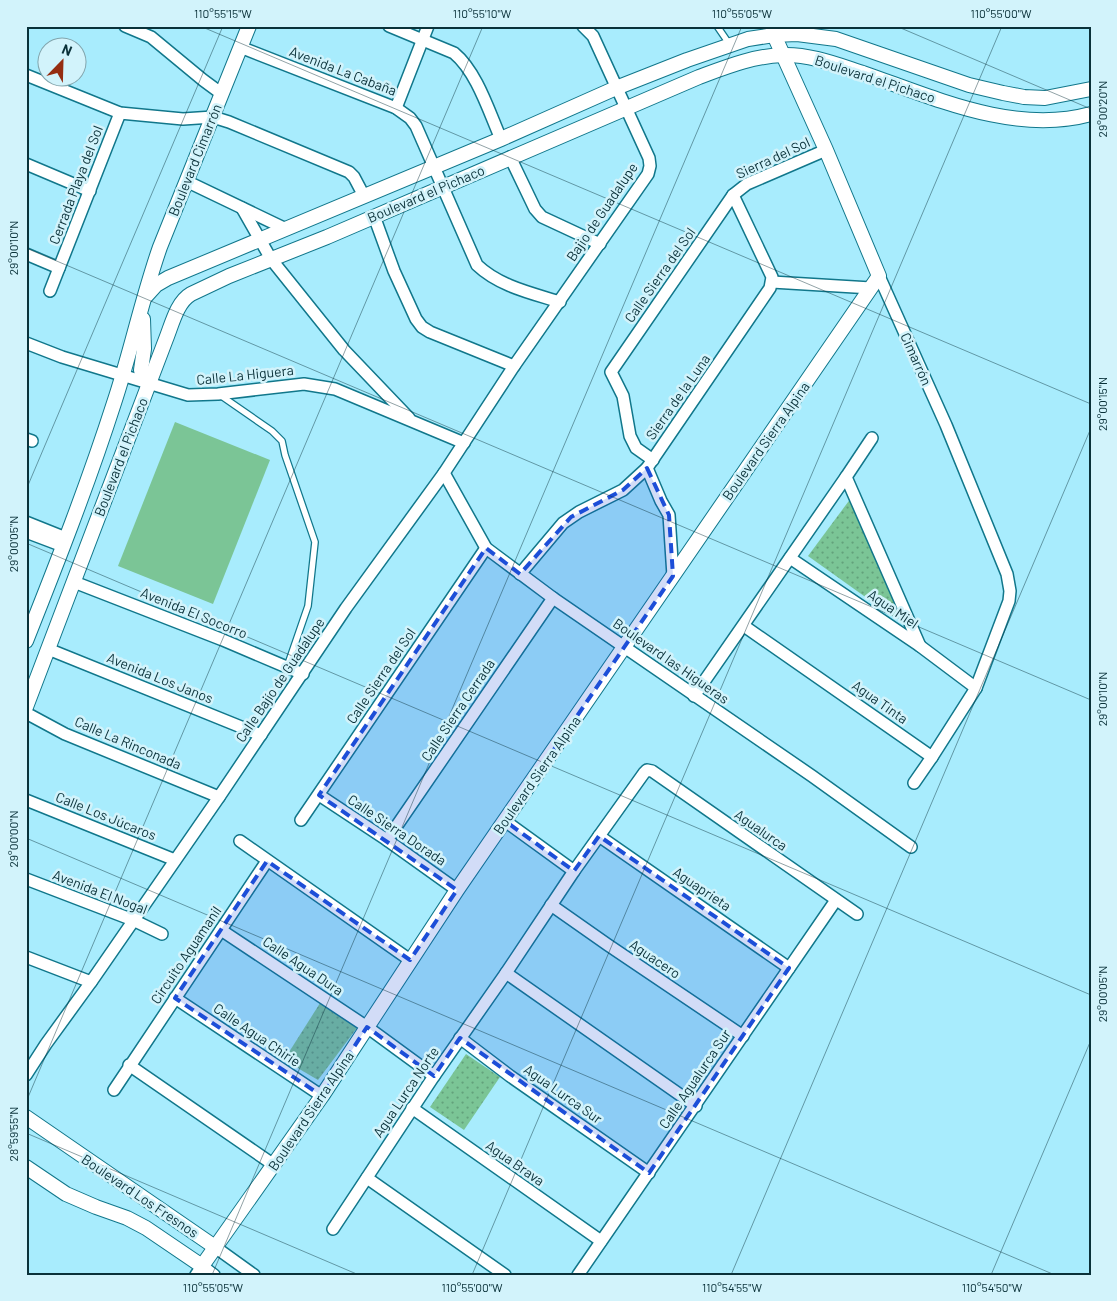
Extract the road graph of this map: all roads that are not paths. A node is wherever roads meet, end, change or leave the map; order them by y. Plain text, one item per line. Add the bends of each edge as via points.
1 (125, 26) edge
2 (249, 26) edge
3 (389, 26) edge
4 (428, 26) edge
5 (583, 26) edge
6 (717, 26) edge
7 (153, 31) edge
8 (816, 31) edge
9 (774, 35) junction
10 (423, 39) junction
11 (730, 45) junction
12 (240, 48) junction
13 (783, 55) junction
14 (26, 75) edge
15 (616, 88) junction
16 (1091, 89) edge
17 (222, 94) junction
18 (396, 108) junction
19 (626, 108) junction
20 (120, 113) junction
21 (1091, 114) edge
22 (213, 117) junction
23 (501, 139) junction
24 (826, 150) junction
25 (510, 157) junction
26 (26, 164) edge
27 (434, 166) junction
28 (186, 181) junction
29 (442, 187) junction
30 (90, 191) junction
31 (733, 195) junction
32 (364, 196) junction
33 (242, 208) junction
34 (374, 216) junction
35 (286, 229) junction
36 (260, 240) junction
37 (600, 244) junction
38 (26, 254) edge
39 (271, 259) junction
40 (59, 268) junction
41 (879, 276) junction
42 (772, 282) junction
43 (871, 288) junction
44 (50, 291) dead end
45 (144, 302) junction
46 (560, 302) junction
47 (26, 343) edge
48 (514, 366) junction
49 (123, 374) junction
50 (149, 383) junction
51 (218, 394) junction
52 (413, 422) junction
53 (872, 438) dead end
54 (464, 443) junction
55 (650, 464) junction
56 (444, 473) junction
57 (846, 477) junction
58 (26, 522) edge
59 (26, 532) edge
60 (64, 542) junction
61 (486, 548) junction
62 (790, 558) junction
63 (520, 574) junction
64 (673, 576) junction
65 (74, 582) junction
66 (553, 598) junction
67 (744, 626) junction
68 (26, 642) edge
69 (920, 646) junction
70 (624, 647) junction
71 (48, 649) junction
72 (286, 667) junction
73 (303, 674) junction
74 (976, 688) junction
75 (694, 696) junction
76 (26, 707) edge
77 (26, 713) edge
78 (261, 735) junction
79 (932, 757) junction
80 (648, 770) joint
81 (914, 783) dead end
82 (318, 795) junction
83 (219, 797) junction
84 (26, 800) edge
85 (301, 820) dead end
86 (505, 822) junction
87 (599, 836) junction
88 (387, 840) junction
89 (240, 841) dead end
90 (911, 847) dead end
91 (175, 860) junction
92 (267, 861) junction
93 (574, 871) junction
94 (26, 879) edge
95 (457, 890) junction
96 (836, 900) junction
97 (552, 905) junction
98 (857, 914) dead end
99 (133, 920) junction
100 (221, 930) junction
101 (162, 934) dead end
102 (26, 957) edge
103 (410, 960) junction
104 (789, 968) junction
105 (506, 973) junction
106 (91, 982) junction
107 (175, 998) junction
108 (367, 1028) junction
109 (743, 1036) junction
110 (460, 1038) junction
111 (130, 1065) junction
112 (26, 1075) edge
113 (434, 1076) junction
114 (114, 1090) dead end
115 (322, 1096) junction
116 (696, 1106) junction
117 (412, 1108) junction
118 (26, 1117) edge
119 (274, 1165) junction
120 (26, 1167) edge
121 (650, 1173) junction
122 (367, 1178) junction
123 (333, 1229) dead end
124 (601, 1241) junction
125 (215, 1247) junction
126 (199, 1270) edge
127 (214, 1275) edge
128 (254, 1275) edge
129 (505, 1275) edge
130 (578, 1275) edge

1 - 7 street
2 - 12 street, Boulevard Cimarrón
3 - 10 street
4 - 10 street
5 - 15 street via 592,36
6 - 11 lane
7 - 17 street via 202,80
8 - 9 street, Boulevard el Pichaco
8 - 16 street, Boulevard el Pichaco via 1003,94 1045,98
9 - 11 street, Boulevard el Pichaco
9 - 13 street, Cimarrón
10 - 18 street
10 - 23 street via 463,60
11 - 15 street, Boulevard el Pichaco
12 - 17 street, Boulevard Cimarrón
12 - 18 street, Avenida La Cabaña
13 - 19 street, Boulevard el Pichaco via 740,62
13 - 21 street, Boulevard el Pichaco via 820,60 1000,116 1050,121
13 - 24 street, Cimarrón
14 - 20 street, Cerrada Playa del Sol
15 - 19 street
15 - 23 street, Boulevard el Pichaco
17 - 22 street, Boulevard Cimarrón
18 - 27 street, Avenida La Cabaña via 416,126
19 - 25 street, Boulevard el Pichaco
19 - 37 street, Bajio de Guadalupe via 650,166 648,174
20 - 22 street, Cerrada Playa del Sol via 183,119
20 - 30 street, Cerrada Playa del Sol
22 - 28 street, Boulevard Cimarrón
22 - 32 street via 349,172
23 - 27 street, Boulevard el Pichaco
24 - 31 street, Sierra del Sol via 747,184
24 - 41 street, Cimarrón
25 - 29 street, Boulevard el Pichaco
25 - 37 street via 535,210 542,217
26 - 30 street, Cerrada Playa del Sol
27 - 29 street, Avenida La Cabaña
27 - 32 street, Boulevard el Pichaco
28 - 33 street
28 - 45 street, Boulevard Cimarrón via 151,272
29 - 34 street, Boulevard el Pichaco
29 - 46 street, Avenida La Cabaña via 477,265 486,274
30 - 40 street, Cerrada Playa del Sol
31 - 42 street
31 - 55 street, Calle Sierra del Sol via 611,372 623,396 630,436
32 - 35 street, Boulevard el Pichaco
33 - 35 street
33 - 36 street
34 - 39 street, Boulevard el Pichaco
34 - 48 street via 394,271 422,327
35 - 36 street, Boulevard el Pichaco
36 - 39 street
36 - 45 street, Boulevard el Pichaco via 168,278 156,286
37 - 46 street, Bajio de Guadalupe
38 - 40 street, Cerrada Playa del Sol
39 - 50 street, Boulevard el Pichaco via 186,297
39 - 52 street via 344,350
40 - 44 street
41 - 43 street, Boulevard Sierra Alpina
41 - 74 street, Cimarrón via 946,425 1007,574 1009,601
42 - 43 street
42 - 55 street, Sierra de la Luna
43 - 64 street, Boulevard Sierra Alpina
45 - 49 street, Boulevard el Pichaco
45 - 50 street via 141,370
46 - 48 street, Calle Bajío de Guadalupe
47 - 49 street, Calle La Higuera
48 - 54 street, Calle Bajío de Guadalupe
49 - 50 street, Calle La Higuera
49 - 60 street, Boulevard el Pichaco
50 - 51 street, Calle La Higuera via 188,395
50 - 65 street, Boulevard el Pichaco
51 - 52 street, Calle La Higuera via 304,384 336,388
51 - 72 lane via 272,430 282,441 315,542 308,606
52 - 54 street, Calle La Higuera
53 - 57 street
54 - 56 street, Calle Bajío de Guadalupe
55 - 63 street, Sierra de la Luna via 623,490 571,516
55 - 64 street via 669,515
56 - 61 street, Boulevard las Higueras
56 - 73 street, Calle Bajío de Guadalupe via 346,608
57 - 62 street
57 - 69 street
58 - 60 street
59 - 60 street
60 - 68 street, Boulevard el Pichaco
61 - 63 street, Boulevard las Higueras
61 - 82 street, Calle Sierra del Sol
62 - 67 street
62 - 69 street, Agua Miel
63 - 66 street, Boulevard las Higueras
64 - 70 street, Boulevard Sierra Alpina
65 - 71 street, Boulevard el Pichaco
65 - 72 street, Avenida El Socorro
66 - 70 street, Boulevard las Higueras
66 - 88 street, Calle Sierra Cerrada
67 - 75 street
67 - 79 street, Agua Tinta
69 - 74 street, Agua Miel
70 - 75 street, Boulevard las Higueras
70 - 86 street, Boulevard Sierra Alpina
71 - 76 street, Boulevard el Pichaco
71 - 78 street, Avenida Los Janos
72 - 73 street, Avenida El Socorro
73 - 78 street, Calle Bajío de Guadalupe
74 - 79 street
75 - 90 street, Boulevard las Higueras
77 - 83 street, Calle La Rinconada via 65,734
78 - 83 street, Calle Bajío de Guadalupe
79 - 81 street
80 - 87 street, Agua Lurca Norte
80 - 96 street, Agualurca
82 - 85 street, Calle Sierra del Sol
82 - 88 street, Calle Sierra Dorada
83 - 91 street, Calle Bajío de Guadalupe
84 - 91 street, Calle Los Júcaros
86 - 93 street
86 - 95 street, Boulevard Sierra Alpina
87 - 93 street, Agua Lurca Norte
87 - 104 street, Aguaprieta
88 - 95 street, Calle Sierra Dorada
89 - 92 street
91 - 99 street, Calle Bajío de Guadalupe
92 - 100 street, Circuito Aguamanil
92 - 103 street
93 - 97 street, Agua Lurca Norte
94 - 99 street, Avenida El Nogal
95 - 103 street, Boulevard Sierra Alpina
96 - 98 street, Agualurca
96 - 104 street, Calle Agualurca Sur
97 - 105 street, Agua Lurca Norte
97 - 109 street, Aguacero
99 - 101 street, Avenida El Nogal
99 - 106 street, Calle Bajío de Guadalupe
100 - 107 street, Circuito Aguamanil
100 - 108 street, Calle Agua Dura
102 - 106 street
103 - 108 street, Boulevard Sierra Alpina
104 - 109 street, Calle Agualurca Sur
105 - 110 street, Agua Lurca Norte
105 - 116 street
106 - 112 street, Calle Bajío de Guadalupe
107 - 111 street, Circuito Aguamanil
107 - 115 street, Calle Agua Chirie
108 - 113 street, Calle Agua Dura
108 - 115 street, Boulevard Sierra Alpina
109 - 116 street, Calle Agualurca Sur
110 - 113 street, Agua Lurca Norte
110 - 121 street, Agua Lurca Sur
111 - 114 street, Circuito Aguamanil
111 - 119 street
113 - 117 street, Agua Lurca Norte
115 - 119 street, Boulevard Sierra Alpina
116 - 121 street, Calle Agualurca Sur
117 - 122 street, Agua Lurca Norte
117 - 124 street, Agua Brava
118 - 125 street, Boulevard Los Fresnos
119 - 125 street, Boulevard Sierra Alpina
120 - 126 street, Boulevard Los Fresnos via 66,1194 146,1228
121 - 124 street, Calle Agualurca Sur
122 - 123 street, Agua Lurca Norte
122 - 129 street
124 - 130 street, Calle Agualurca Sur
125 - 126 street, Boulevard Sierra Alpina
125 - 128 street, Boulevard Los Fresnos
126 - 127 street, Boulevard Los Fresnos

